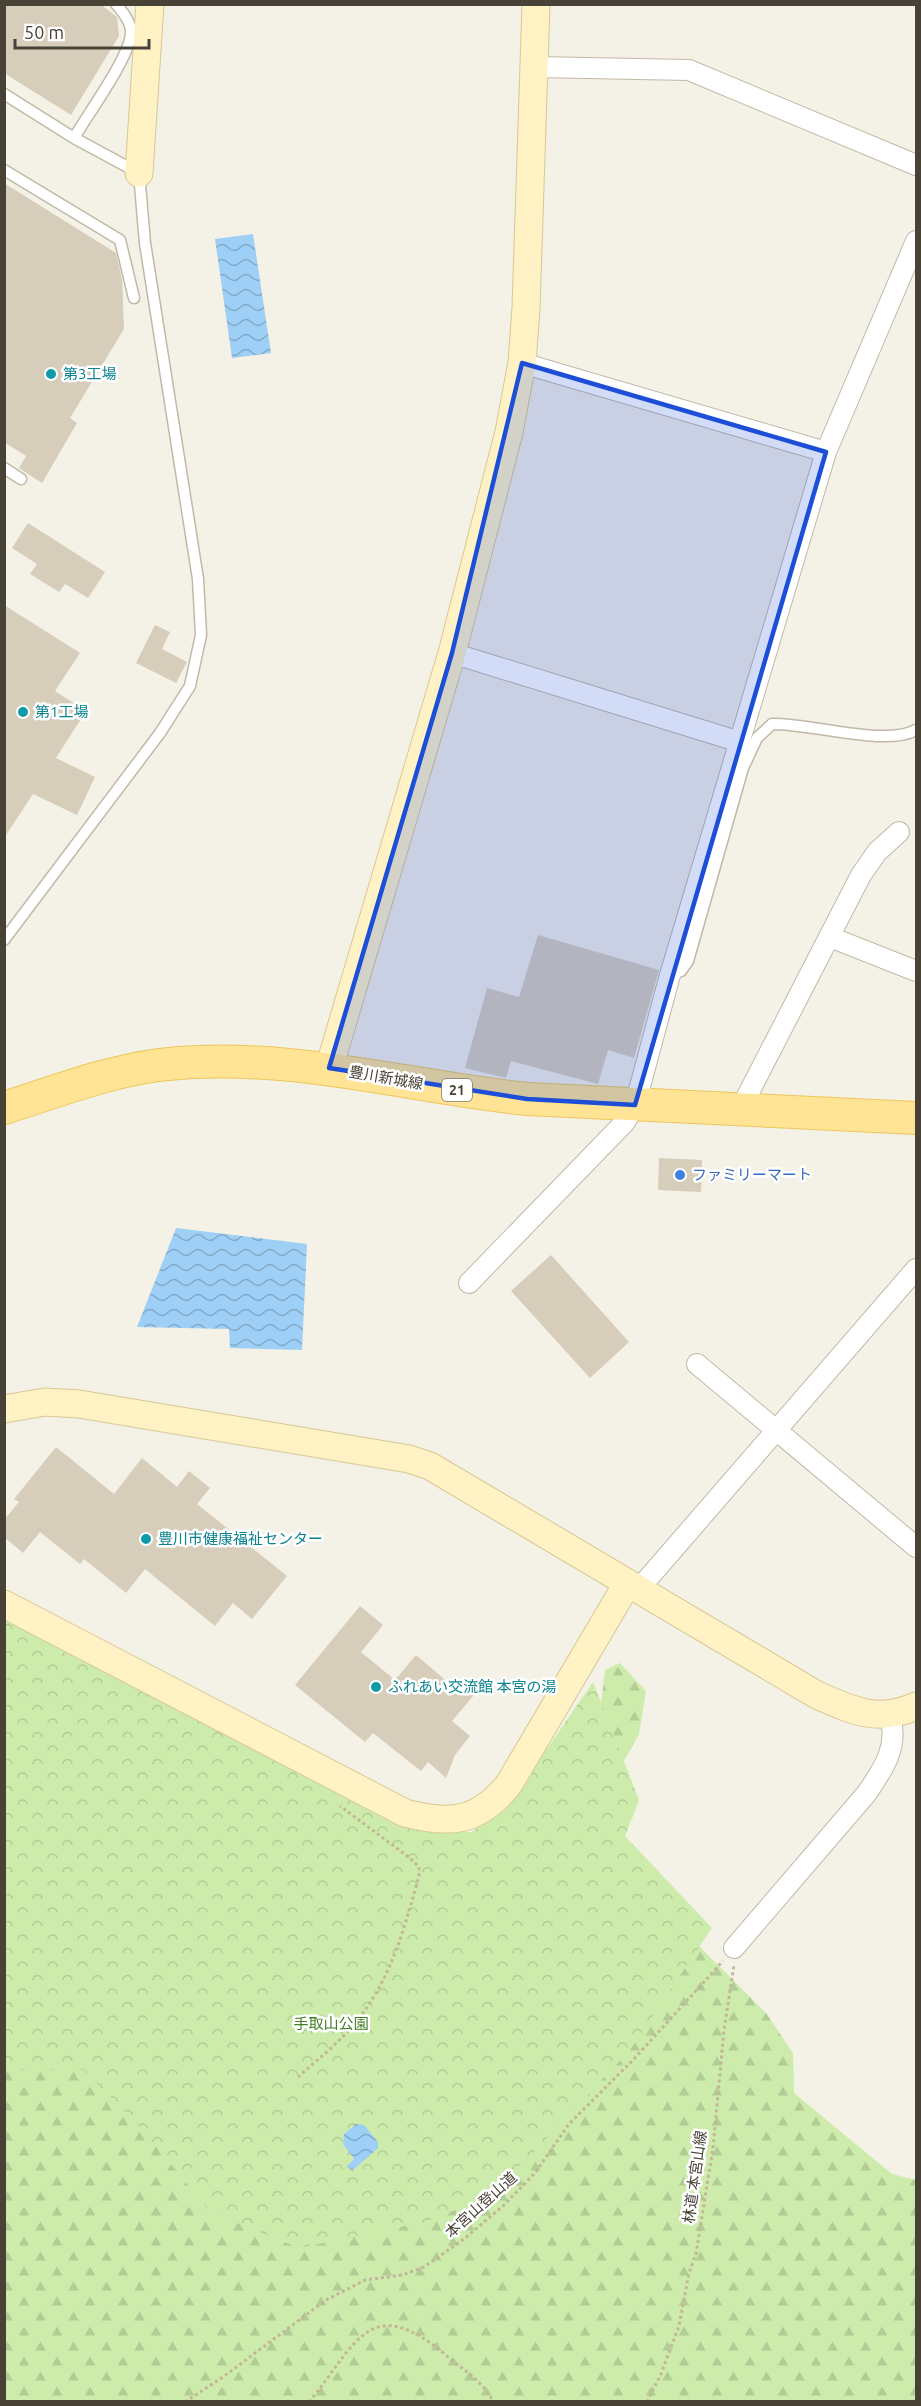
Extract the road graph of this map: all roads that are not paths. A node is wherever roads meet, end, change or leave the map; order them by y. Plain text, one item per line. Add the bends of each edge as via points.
1 (116, 4) edge
2 (150, 4) edge
3 (536, 4) edge
4 (534, 67) junction
5 (4, 94) edge
6 (74, 138) junction
7 (916, 165) edge
8 (4, 170) edge
9 (139, 173) junction
10 (916, 242) edge
11 (134, 298) dead end
12 (522, 363) junction
13 (826, 452) junction
14 (4, 468) edge
15 (21, 479) dead end
16 (452, 653) junction
17 (916, 730) edge
18 (740, 742) junction
19 (899, 832) dead end
20 (830, 937) junction
21 (4, 940) edge
22 (916, 970) edge
23 (670, 975) junction
24 (329, 1068) junction
25 (635, 1104) junction
26 (4, 1108) edge
27 (744, 1110) junction
28 (916, 1118) edge
29 (916, 1269) edge
30 (469, 1282) dead end
31 (697, 1364) dead end
32 (4, 1408) edge
33 (778, 1432) junction
34 (916, 1547) edge
35 (633, 1587) junction
36 (4, 1604) edge
37 (916, 1706) edge
38 (890, 1716) junction
39 (734, 1948) road end

1 - 6 lane via 125,14 131,32 126,53
2 - 9 street
3 - 4 street
4 - 7 street via 689,70
4 - 12 street
5 - 6 lane
6 - 9 lane
8 - 11 lane via 120,240
9 - 21 lane via 145,243 198,579 201,635 196,666 190,686 160,733
10 - 13 street
12 - 13 street
12 - 16 street
13 - 18 street
14 - 15 lane
16 - 18 street
16 - 24 street
17 - 23 lane via 907,735 883,736 772,724 757,738 744,768 688,961 681,971
18 - 23 street
19 - 20 street via 877,852 861,875
20 - 22 street
20 - 27 street via 745,1100
23 - 25 street
24 - 25 main road, 豊川新城線 / 21 via 472,1093
24 - 26 main road, 豊川新城線 / 21 via 252,1062 159,1065 96,1079
25 - 27 main road, 豊川新城線 / 21
25 - 30 street via 625,1122
27 - 28 main road, 豊川新城線 / 21
29 - 33 street
31 - 33 street
32 - 35 street via 45,1402 79,1404 409,1459 430,1466
33 - 34 street
33 - 35 street
35 - 36 street via 502,1792 480,1810 460,1819 435,1821 405,1813
35 - 38 street via 818,1695 854,1712
37 - 38 street
38 - 39 street via 894,1730 891,1751 877,1778

